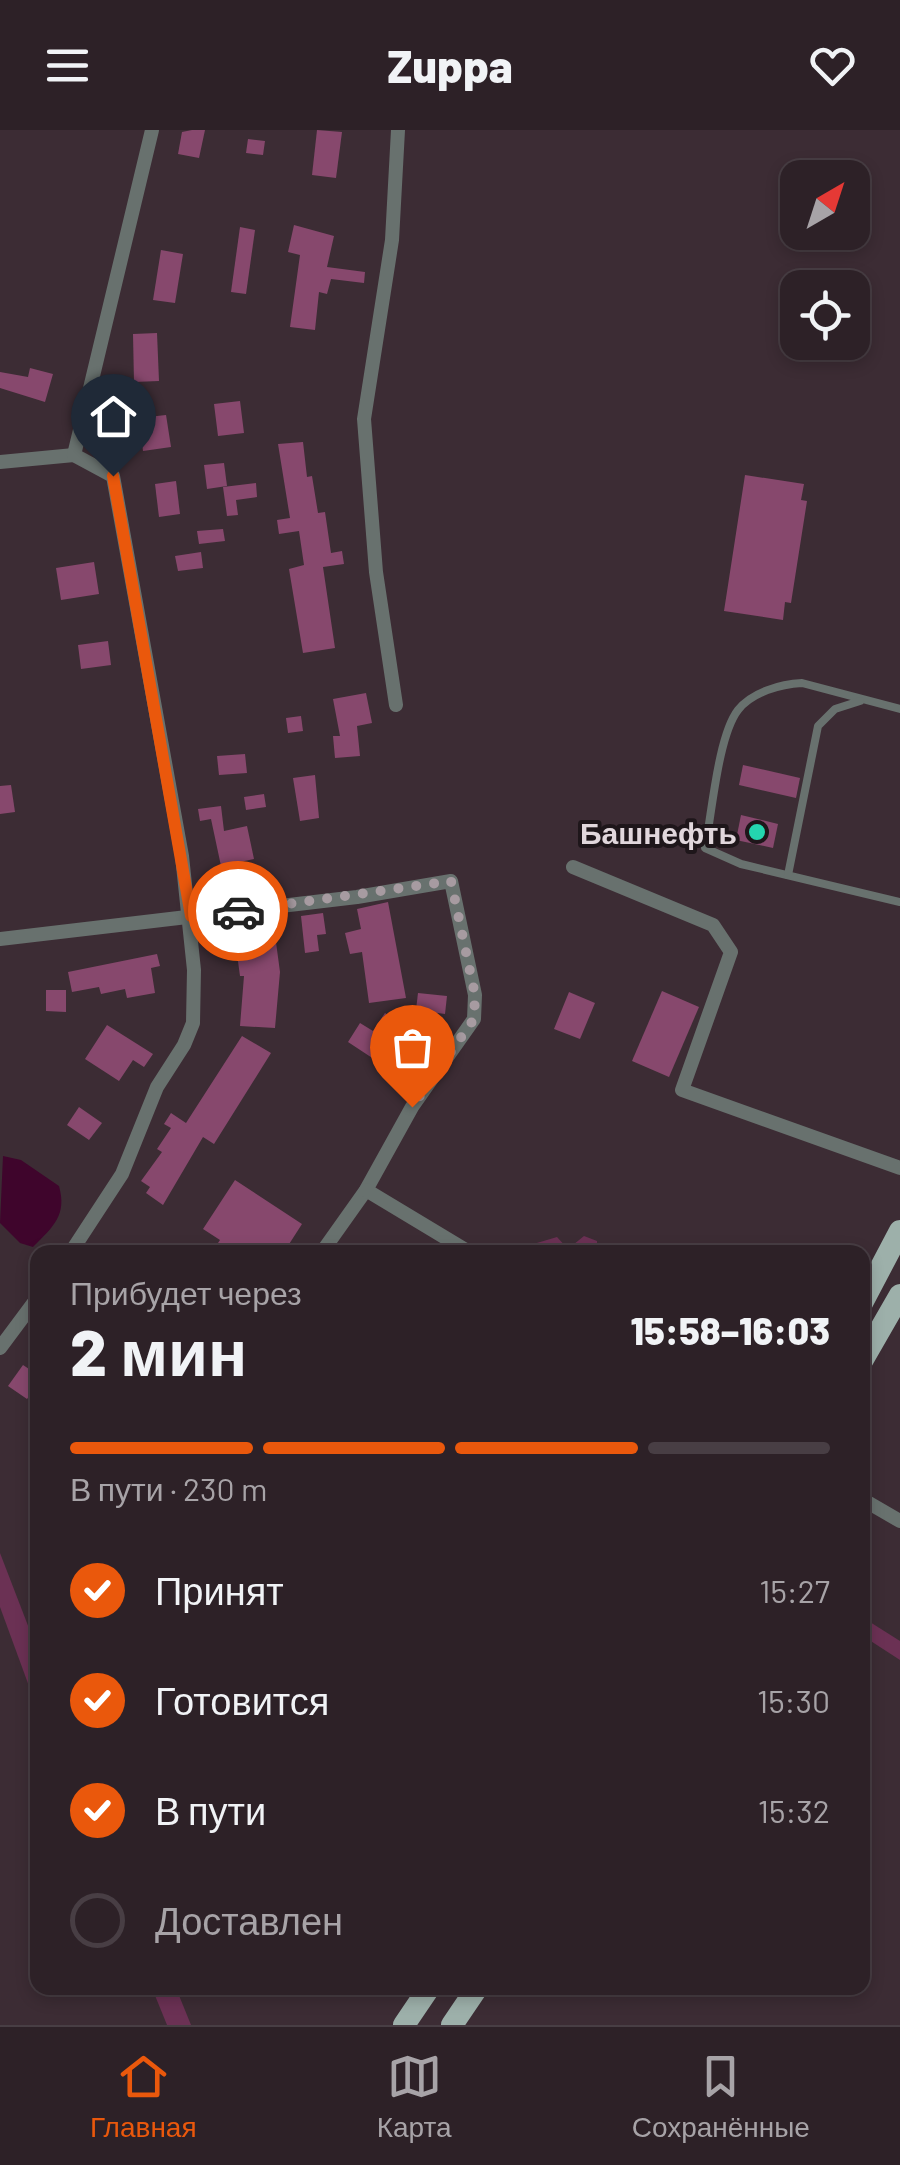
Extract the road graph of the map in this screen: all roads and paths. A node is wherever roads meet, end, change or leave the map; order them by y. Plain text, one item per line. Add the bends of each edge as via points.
1 (152, 130) edge
2 (398, 130) edge
3 (74, 455) junction
4 (0, 462) edge
5 (864, 700) junction
6 (396, 705) dead end
7 (900, 709) edge
8 (573, 868) dead end
9 (788, 875) junction
10 (900, 902) edge
11 (191, 916) junction
12 (0, 939) edge
13 (900, 1168) edge
14 (366, 1190) junction
15 (900, 1231) edge
16 (76, 1245) edge
17 (327, 1245) edge
18 (457, 1245) edge
19 (870, 1287) edge
20 (900, 1295) edge
21 (30, 1308) edge
22 (870, 1347) edge
23 (0, 1348) edge
24 (870, 1504) edge
25 (900, 1521) edge
26 (411, 1995) edge
27 (424, 1995) edge
28 (458, 1995) edge
29 (472, 1995) edge
30 (391, 2025) edge
31 (404, 2025) edge
32 (439, 2025) edge
33 (452, 2025) edge

1 - 3 street
2 - 6 street via 392,240 364,419 376,572
3 - 4 street
3 - 11 street via 113,476
5 - 7 lane
5 - 9 lane via 834,709 818,726
5 - 9 lane via 786,684 736,712 705,848
8 - 13 street via 714,925 731,952 682,1090
9 - 10 lane
11 - 12 street
11 - 14 street via 451,881 474,1019 412,1107
11 - 16 street via 193,1023 157,1087 122,1174
14 - 17 street
14 - 18 street
15 - 19 main road
20 - 22 main road
21 - 23 street
24 - 25 street
26 - 30 main road
27 - 31 main road
28 - 32 main road
29 - 33 main road

